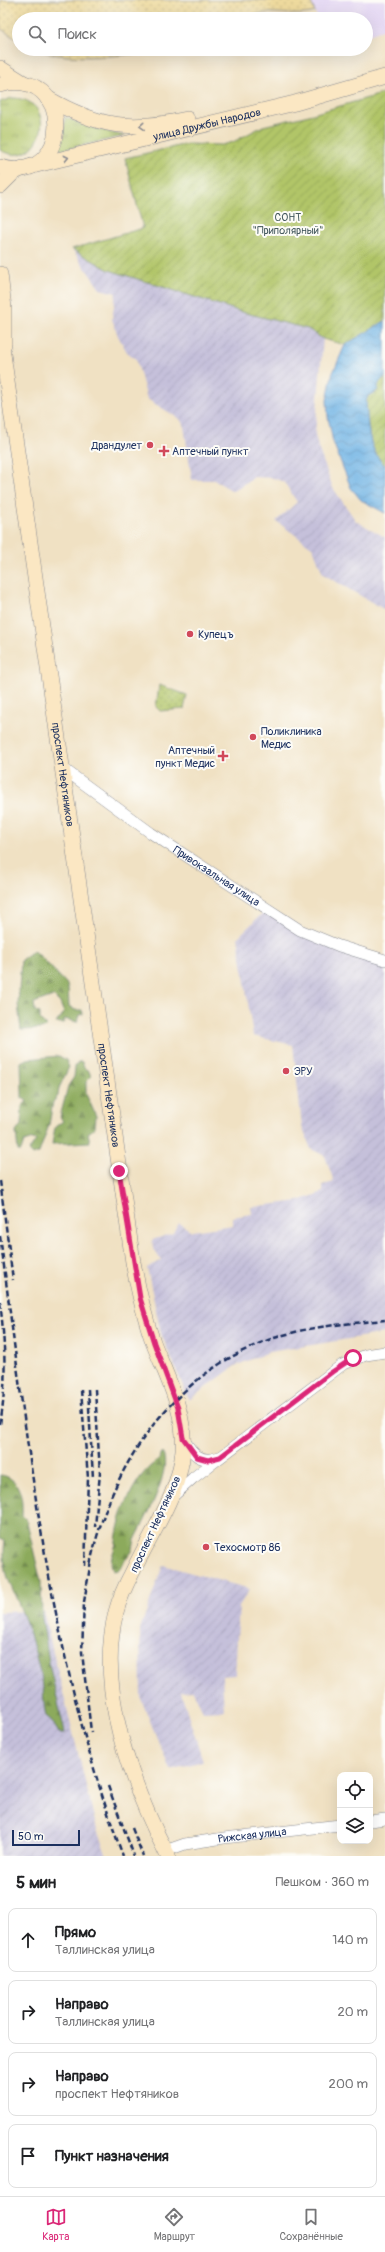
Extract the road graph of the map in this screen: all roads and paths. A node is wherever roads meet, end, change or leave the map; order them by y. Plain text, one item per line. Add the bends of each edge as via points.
1 (0, 68) edge
2 (385, 68) edge
3 (385, 77) edge
4 (0, 85) edge
5 (28, 85) junction
6 (47, 98) junction
7 (0, 167) edge
8 (25, 168) junction
9 (0, 186) edge
10 (0, 274) edge
11 (0, 333) edge
12 (4, 353) junction
13 (61, 768) junction
14 (90, 791) junction
15 (67, 804) junction
16 (385, 960) edge
17 (385, 1352) edge
18 (183, 1438) junction
19 (220, 1457) junction
20 (168, 1502) junction
21 (385, 1819) edge
22 (373, 1821) edge
23 (337, 1825) edge
24 (166, 1853) edge

1 - 5 main road, улица Дружбы Народов
2 -> 6 main road, улица Дружбы Народов via 293,94 172,122 141,126 111,125 93,121
8 -> 3 main road, улица Дружбы Народов via 295,103
4 - 5 main road via 12,82
5 - 6 main road, улица Дружбы Народов
6 - 8 main road via 57,118 55,140 47,155
7 - 8 main road
8 - 9 main road via 13,173
10 - 12 main road via 4,308
11 - 12 main road, проспект Нефтяников
12 - 13 main road, проспект Нефтяников
13 - 14 street, Привокзальная улица
13 - 15 main road, проспект Нефтяников
14 - 15 street via 76,791 70,795
14 - 16 street, Привокзальная улица via 220,880 300,930 339,946
15 - 18 main road, проспект Нефтяников via 134,1269 146,1319 178,1408
17 - 19 street via 366,1355 342,1364
18 - 19 street via 197,1457 208,1460
18 - 20 main road, проспект Нефтяников via 180,1469
19 - 20 street
20 - 24 main road, проспект Нефтяников via 120,1600 113,1628 111,1660 114,1705 125,1748 144,1806
21 - 22 street
23 - 24 street, Рижская улица via 185,1844

